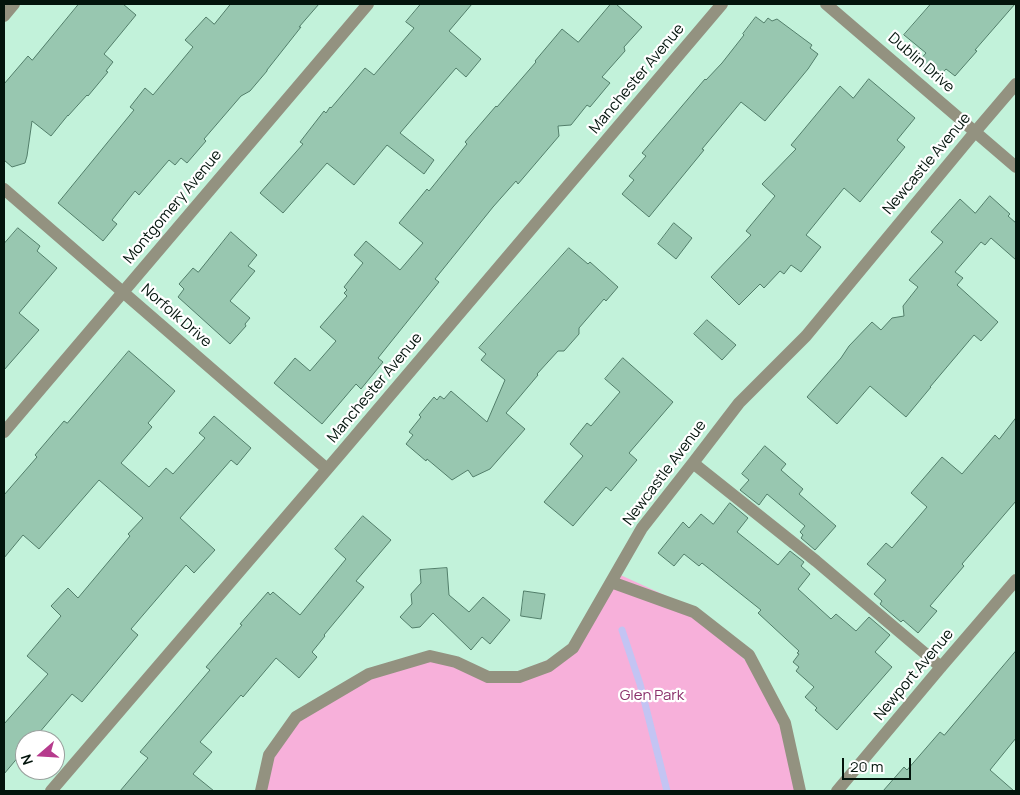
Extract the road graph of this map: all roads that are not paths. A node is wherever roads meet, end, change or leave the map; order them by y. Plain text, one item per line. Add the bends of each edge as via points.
1 (14, 4) edge
2 (368, 4) edge
3 (722, 4) edge
4 (826, 4) edge
5 (4, 16) edge
6 (1016, 84) edge
7 (975, 132) junction
8 (1016, 168) edge
9 (4, 188) edge
10 (122, 291) junction
11 (4, 432) edge
12 (694, 463) junction
13 (327, 470) junction
14 (1016, 580) edge
15 (611, 582) junction
16 (941, 666) junction
17 (841, 790) edge
18 (51, 791) edge
19 (261, 791) edge
20 (800, 791) edge

1 - 5 street
2 - 10 street, Montgomery Avenue
3 - 13 street, Manchester Avenue
4 - 7 street, Dublin Drive
6 - 7 street, Newcastle Avenue
7 - 8 street, Dublin Drive
7 - 12 street, Newcastle Avenue via 806,336 739,403
9 - 10 street, Norfolk Drive
10 - 11 street, Montgomery Avenue
10 - 13 street, Norfolk Drive
12 - 15 street, Newcastle Avenue via 642,528
12 - 16 street via 816,560
13 - 18 street, Manchester Avenue
14 - 16 street, Newport Avenue
15 - 19 street, Newcastle Avenue via 573,648 549,666 519,677 488,677 456,662 430,656 370,674 296,717 269,755
15 - 20 street via 694,612 749,655 785,723
16 - 17 street, Newport Avenue

